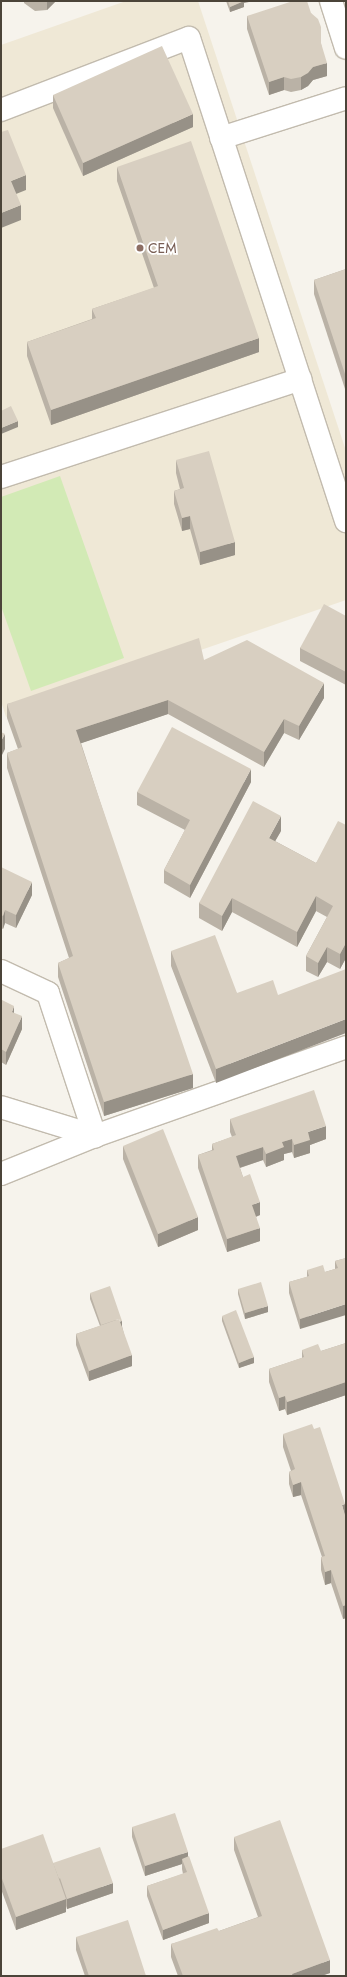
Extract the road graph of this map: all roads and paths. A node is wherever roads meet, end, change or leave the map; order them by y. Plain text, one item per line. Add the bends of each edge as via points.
1 (331, 1) edge
2 (346, 48) edge
3 (346, 98) edge
4 (1, 110) edge
5 (221, 138) junction
6 (300, 379) junction
7 (1, 477) edge
8 (346, 521) edge
9 (1, 971) edge
10 (346, 1047) edge
11 (1, 1107) edge
12 (95, 1136) junction
13 (1, 1174) edge

1 - 2 street
3 - 5 street
4 - 5 street via 189,38
5 - 6 street
6 - 7 street
6 - 8 street
9 - 12 street via 48,993
10 - 12 street
11 - 12 street
12 - 13 street

